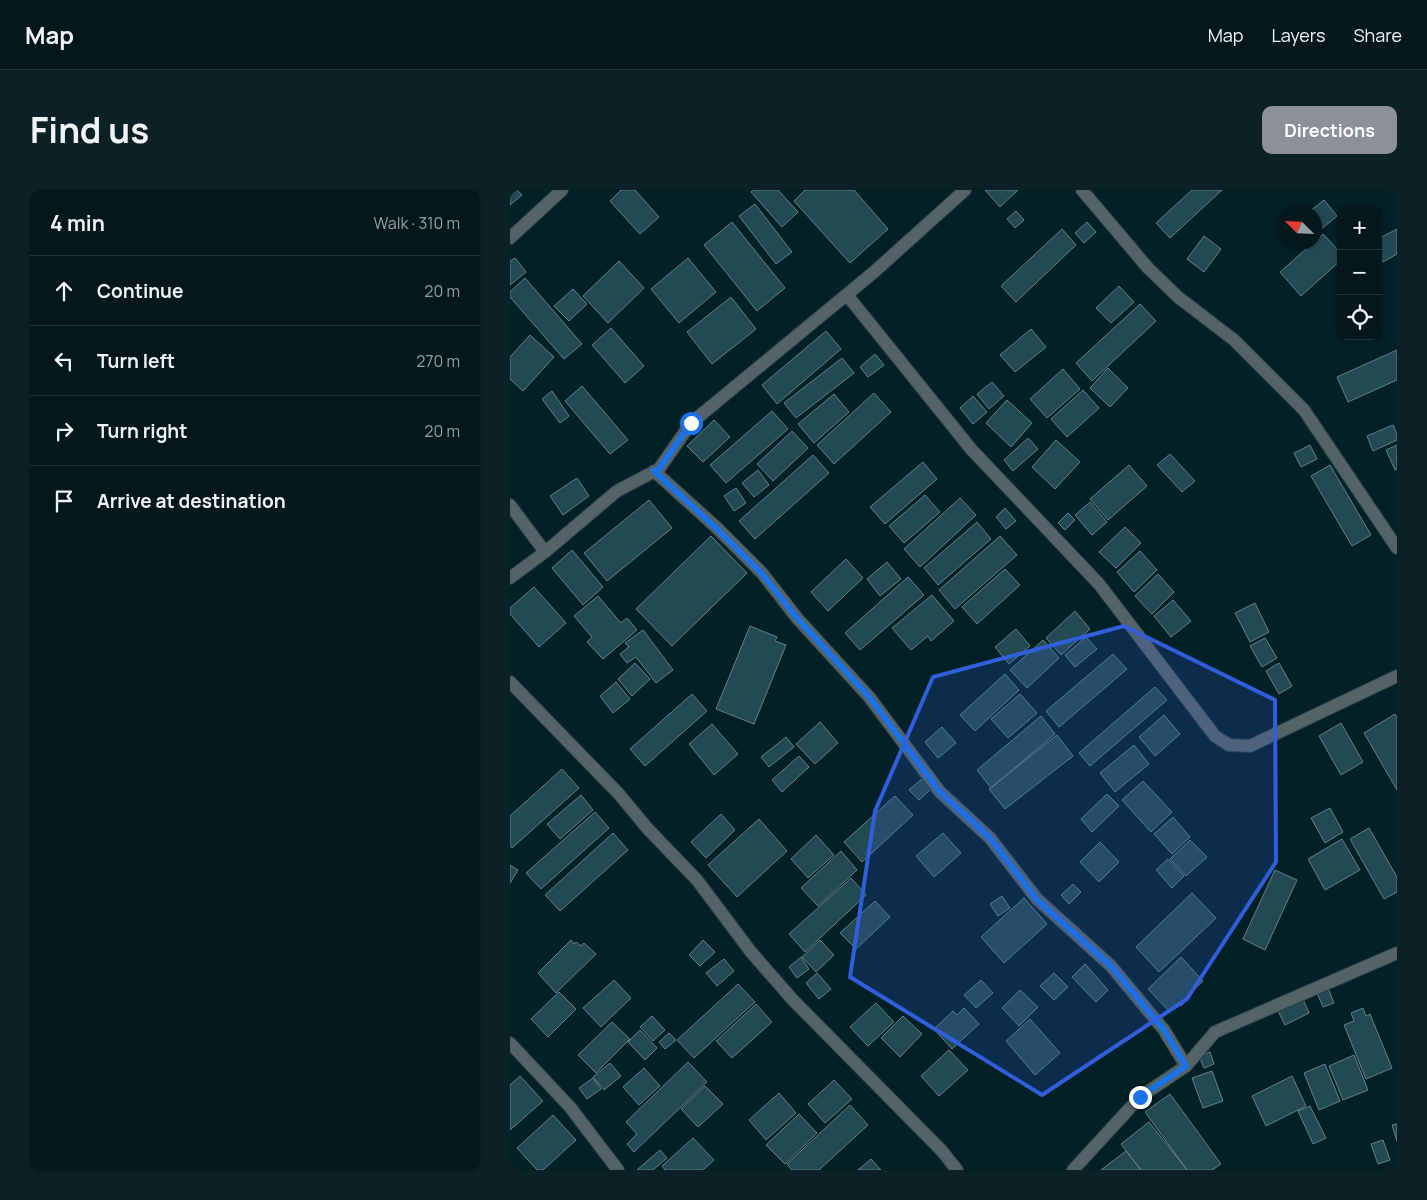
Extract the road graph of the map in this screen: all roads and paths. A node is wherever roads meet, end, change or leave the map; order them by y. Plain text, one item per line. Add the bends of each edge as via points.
1 (562, 190) edge
2 (965, 190) edge
3 (1082, 190) edge
4 (510, 238) edge
5 (847, 295) junction
6 (654, 471) junction
7 (510, 505) edge
8 (1397, 548) edge
9 (545, 552) junction
10 (510, 578) edge
11 (1397, 676) edge
12 (510, 682) edge
13 (1397, 953) edge
14 (510, 1043) edge
15 (1186, 1066) junction
16 (611, 1168) edge
17 (957, 1170) edge
18 (1074, 1170) edge

1 - 4 street
2 - 5 street
3 - 8 street via 1148,268 1178,297 1234,340 1304,410
5 - 6 street via 691,423 659,469
5 - 11 street via 972,450 1099,584 1215,736 1228,745 1250,746
6 - 9 street via 617,491
6 - 15 street via 762,574 797,618 870,698 940,792 990,838 1037,900 1111,966 1164,1030
7 - 9 street
9 - 10 street
12 - 17 street via 697,880 751,952 794,1000
13 - 15 street via 1215,1032
14 - 16 street via 570,1107
15 - 18 street via 1140,1097

